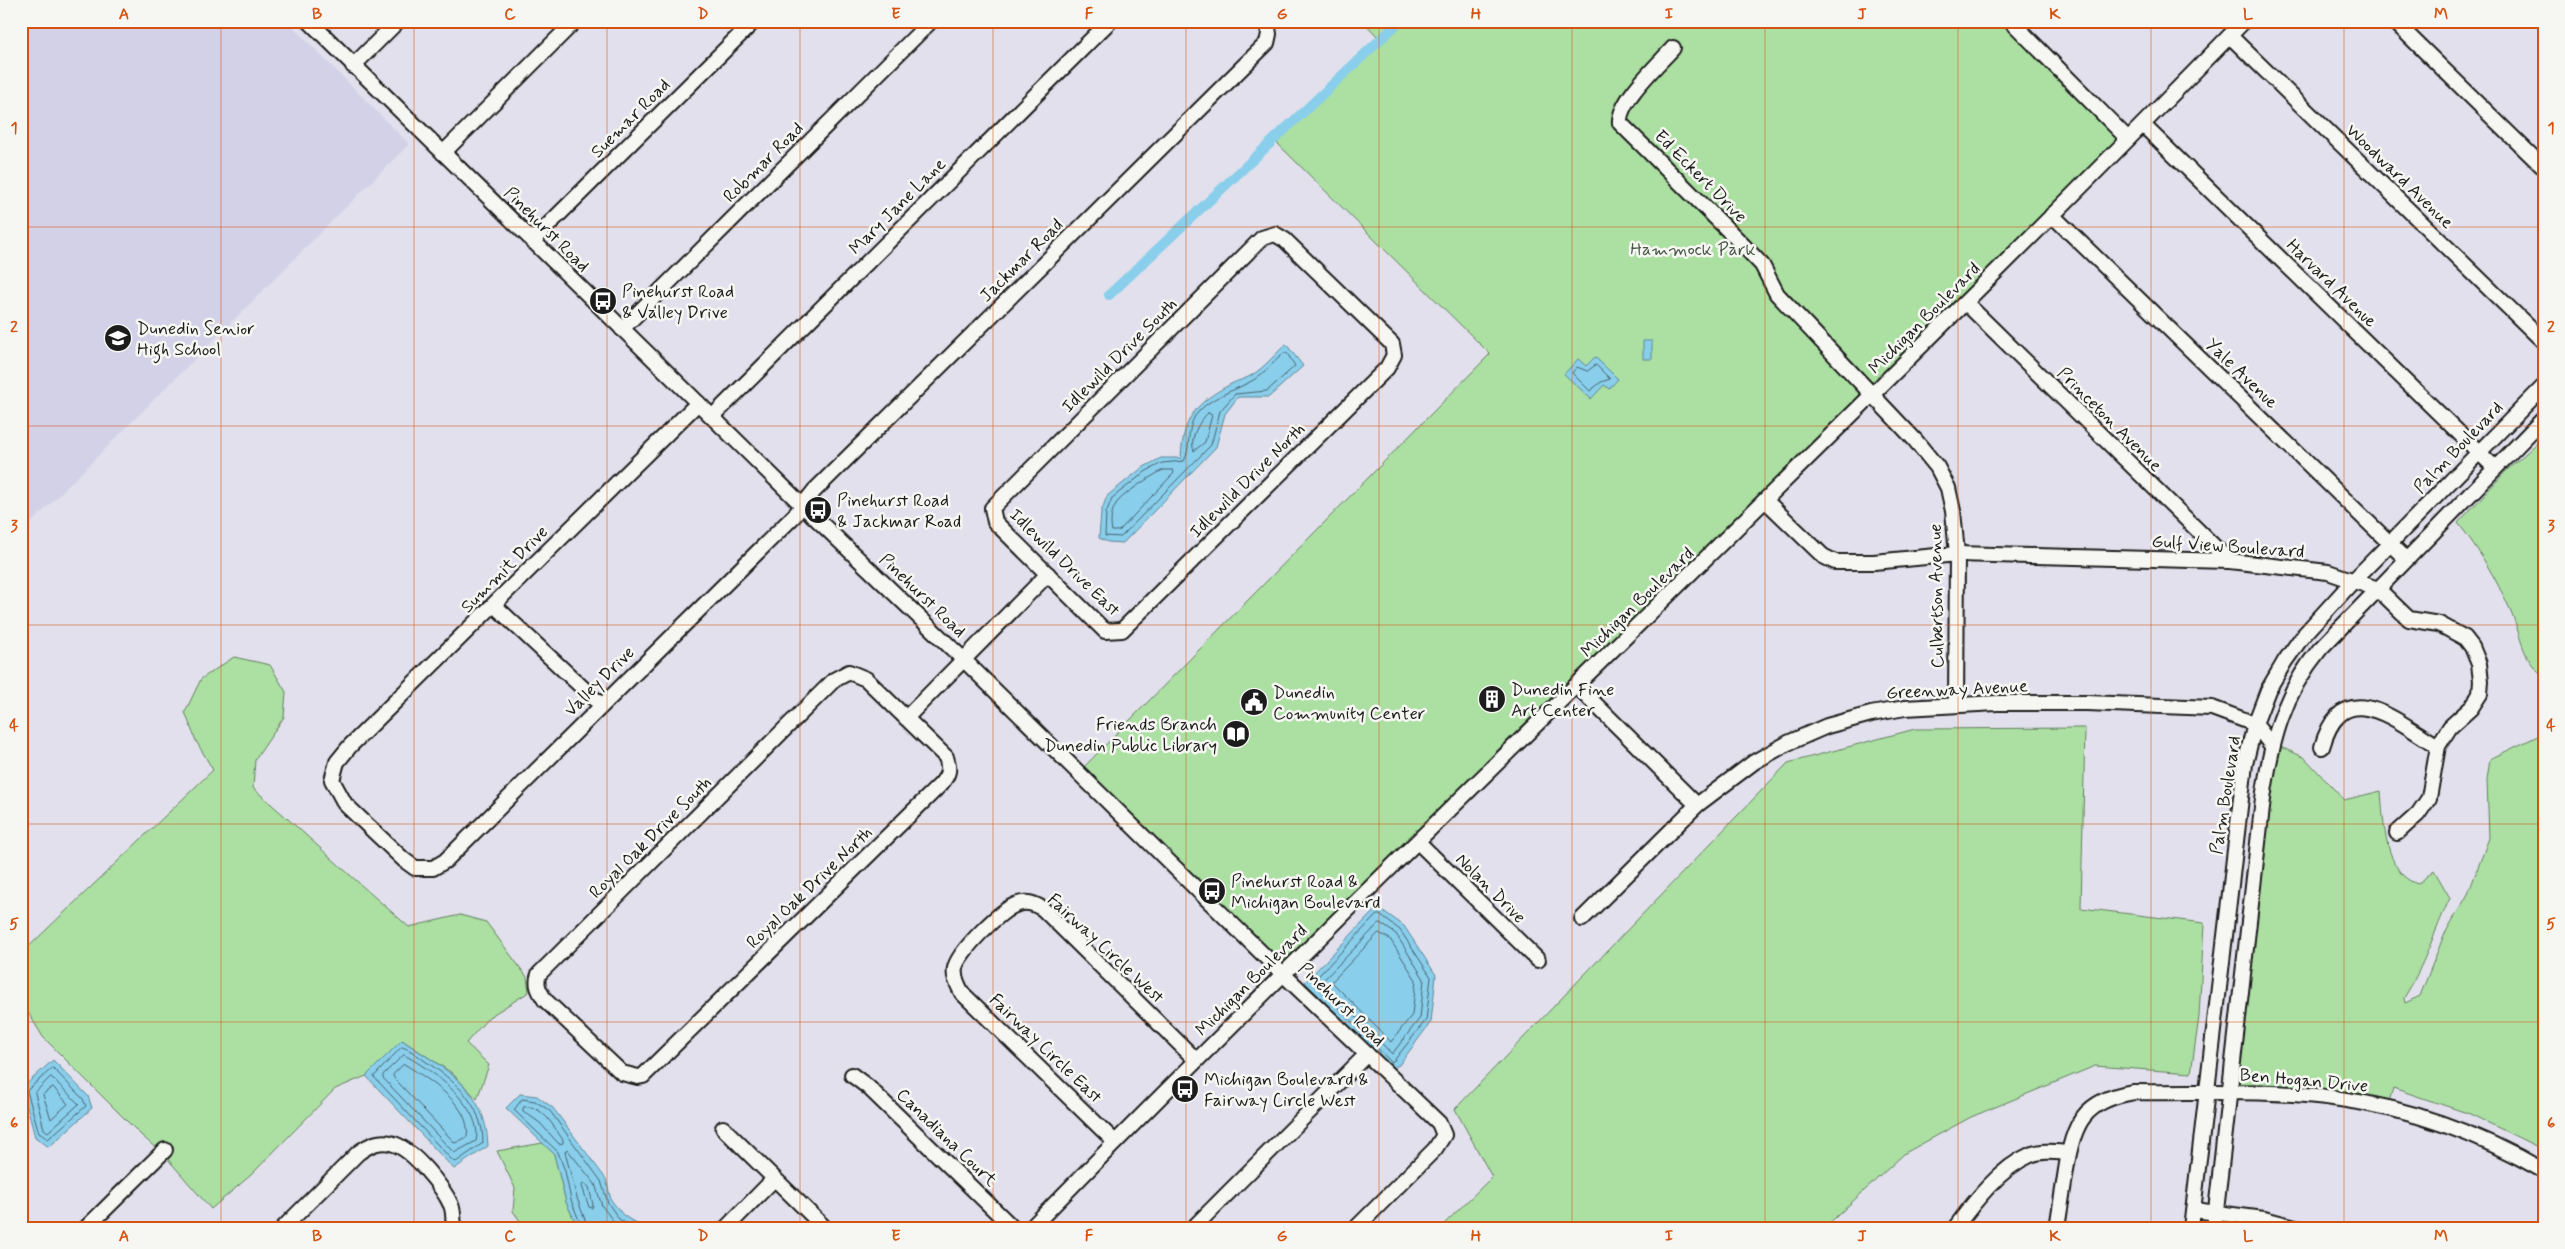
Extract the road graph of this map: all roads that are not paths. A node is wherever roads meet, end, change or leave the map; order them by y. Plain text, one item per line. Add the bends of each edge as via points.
1 (308, 21) edge
2 (398, 21) edge
3 (576, 21) edge
4 (754, 21) edge
5 (931, 21) edge
6 (1110, 21) edge
7 (1267, 21) edge
8 (2011, 21) edge
9 (2244, 21) edge
10 (2394, 21) edge
11 (2230, 36) junction
12 (1673, 48) dead end
13 (353, 66) junction
14 (2143, 124) junction
15 (2128, 140) junction
16 (443, 153) junction
17 (2544, 168) edge
18 (2052, 215) junction
19 (532, 240) junction
20 (1966, 303) junction
21 (622, 329) junction
22 (2544, 342) edge
23 (1394, 355) joint
24 (2544, 386) edge
25 (1874, 396) junction
26 (698, 403) junction
27 (712, 416) junction
28 (2544, 418) edge
29 (2479, 452) junction
30 (2495, 468) junction
31 (1766, 502) junction
32 (802, 505) junction
33 (992, 508) joint
34 (2390, 544) junction
35 (1957, 554) junction
36 (2406, 559) junction
37 (2229, 562) junction
38 (1048, 574) junction
39 (2353, 580) junction
40 (2378, 589) junction
41 (494, 605) junction
42 (1122, 630) joint
43 (964, 660) junction
44 (1578, 686) junction
45 (1956, 704) junction
46 (601, 705) junction
47 (906, 718) junction
48 (2255, 724) junction
49 (2272, 746) junction
50 (2438, 746) junction
51 (2322, 747) dead end
52 (1697, 805) junction
53 (2398, 833) dead end
54 (1418, 842) junction
55 (415, 868) joint
56 (1582, 919) dead end
57 (1538, 960) dead end
58 (1283, 974) junction
59 (955, 979) joint
60 (2219, 979) junction
61 (2241, 982) junction
62 (1367, 1054) junction
63 (1196, 1060) junction
64 (852, 1075) dead end
65 (643, 1076) joint
66 (2208, 1093) junction
67 (2228, 1093) junction
68 (723, 1128) dead end
69 (1115, 1142) junction
70 (165, 1150) dead end
71 (2068, 1153) junction
72 (2544, 1171) edge
73 (774, 1179) junction
74 (2194, 1210) junction
75 (2217, 1212) junction
76 (86, 1228) edge
77 (283, 1228) edge
78 (454, 1228) edge
79 (726, 1228) edge
80 (825, 1228) edge
81 (1013, 1228) edge
82 (1031, 1228) edge
83 (1193, 1228) edge
84 (1356, 1228) edge
85 (1955, 1228) edge
86 (2057, 1228) edge
87 (2191, 1228) edge
88 (2214, 1228) edge
89 (2299, 1228) edge

1 - 13 street, Pinehurst Road
2 - 13 street
3 - 16 street
4 - 19 street, Suemar Road
5 - 21 street, Robmar Road
6 - 27 street, Mary Jane Lane
7 - 32 street, Jackmar Road via 1270,34 1267,43
8 - 15 street
9 - 11 street, Michigan Boulevard
10 - 17 street
11 - 14 street, Michigan Boulevard
11 - 22 street, Woodward Avenue
12 - 25 street, Ed Eckert Drive via 1628,100 1620,115 1620,123 1762,265 1777,294
13 - 16 street, Pinehurst Road
14 - 15 street, Michigan Boulevard
14 - 29 street, Harvard Avenue
15 - 18 street, Michigan Boulevard
16 - 19 street, Pinehurst Road
18 - 20 street, Michigan Boulevard
18 - 34 street, Yale Avenue
19 - 21 street, Pinehurst Road
20 - 25 street, Michigan Boulevard
20 - 37 street, Princeton Avenue
21 - 26 street, Pinehurst Road
23 - 33 street, Idlewild Drive South via 1392,344 1285,240 1275,234 1262,238
23 - 42 street, Idlewild Drive North via 1387,368
24 - 29 street, Palm Boulevard
25 - 31 street, Michigan Boulevard
25 - 35 street, Culbertson Avenue via 1931,460 1948,488
26 - 27 street, Pinehurst Road
26 - 41 street, Summit Drive
27 - 32 street, Pinehurst Road
28 - 30 street
29 - 30 street, Harvard Avenue
29 - 34 street, Palm Boulevard
30 - 36 street
31 - 35 street, Gulf View Boulevard via 1822,556 1835,562 1874,562
31 - 44 street, Michigan Boulevard
32 - 43 street, Pinehurst Road
32 - 46 street, Valley Drive
33 - 38 street, Idlewild Drive East via 995,522
34 - 36 street, Yale Avenue
34 - 39 street, Palm Boulevard
35 - 37 street, Gulf View Boulevard
35 - 45 street, Culbertson Avenue
36 - 40 street
37 - 39 street, Gulf View Boulevard via 2328,572
38 - 42 street, Idlewild Drive East via 1105,631
38 - 43 street
39 - 40 street, Gulf View Boulevard
39 - 48 street, Palm Boulevard via 2285,661 2268,690
40 - 49 street via 2305,667 2289,696
40 - 50 street, Gulf View Boulevard via 2409,619 2439,624 2465,638 2479,664 2480,694
41 - 46 street
41 - 55 street, Summit Drive via 337,762 332,780 345,804
43 - 47 street
43 - 58 street, Pinehurst Road
44 - 52 street
44 - 54 street, Michigan Boulevard
45 - 48 street, Greenway Avenue via 2087,703 2212,708
45 - 52 street, Greenway Avenue via 1879,712 1827,726 1754,762
46 - 55 street, Valley Drive via 445,861 433,868
47 - 65 street, Royal Oak Drive North via 946,756 948,774 942,784
47 - 65 street, Royal Oak Drive South via 866,679 849,672 840,675 540,974 538,989 545,1000 622,1073
48 - 49 street
48 - 60 street, Palm Boulevard via 2245,764
49 - 61 street
50 - 51 street via 2376,709 2358,706 2336,718 2326,732
50 - 53 street, Gulf View Boulevard via 2429,798
52 - 56 street, Greenway Avenue
54 - 57 street, Nolan Drive
54 - 58 street, Michigan Boulevard
58 - 62 street, Pinehurst Road
58 - 63 street, Michigan Boulevard
59 - 63 street, Fairway Circle West via 958,960 1000,914 1019,903 1032,902 1043,909
59 - 69 street, Fairway Circle East via 962,993
60 - 61 street
60 - 66 street, Palm Boulevard
61 - 67 street
62 - 83 street
62 - 84 street, Pinehurst Road via 1439,1123 1444,1135 1435,1149
63 - 69 street, Michigan Boulevard
64 - 81 street, Canadiana Court
66 - 67 street, Ben Hogan Drive
66 - 71 street, Ben Hogan Drive via 2134,1092 2102,1101 2078,1122
66 - 74 street, Palm Boulevard
67 - 72 street, Ben Hogan Drive via 2338,1098 2380,1105 2475,1135
67 - 75 street
68 - 73 street
69 - 82 street, Michigan Boulevard
70 - 76 street
71 - 85 street via 2048,1151 2031,1154 2015,1163 1974,1203
71 - 86 street, Ben Hogan Drive
73 - 79 street
73 - 80 street
74 - 75 street
74 - 87 street, Palm Boulevard
75 - 88 street
75 - 89 street
77 - 78 street via 358,1153 369,1145 382,1142 405,1150 431,1176 452,1207

